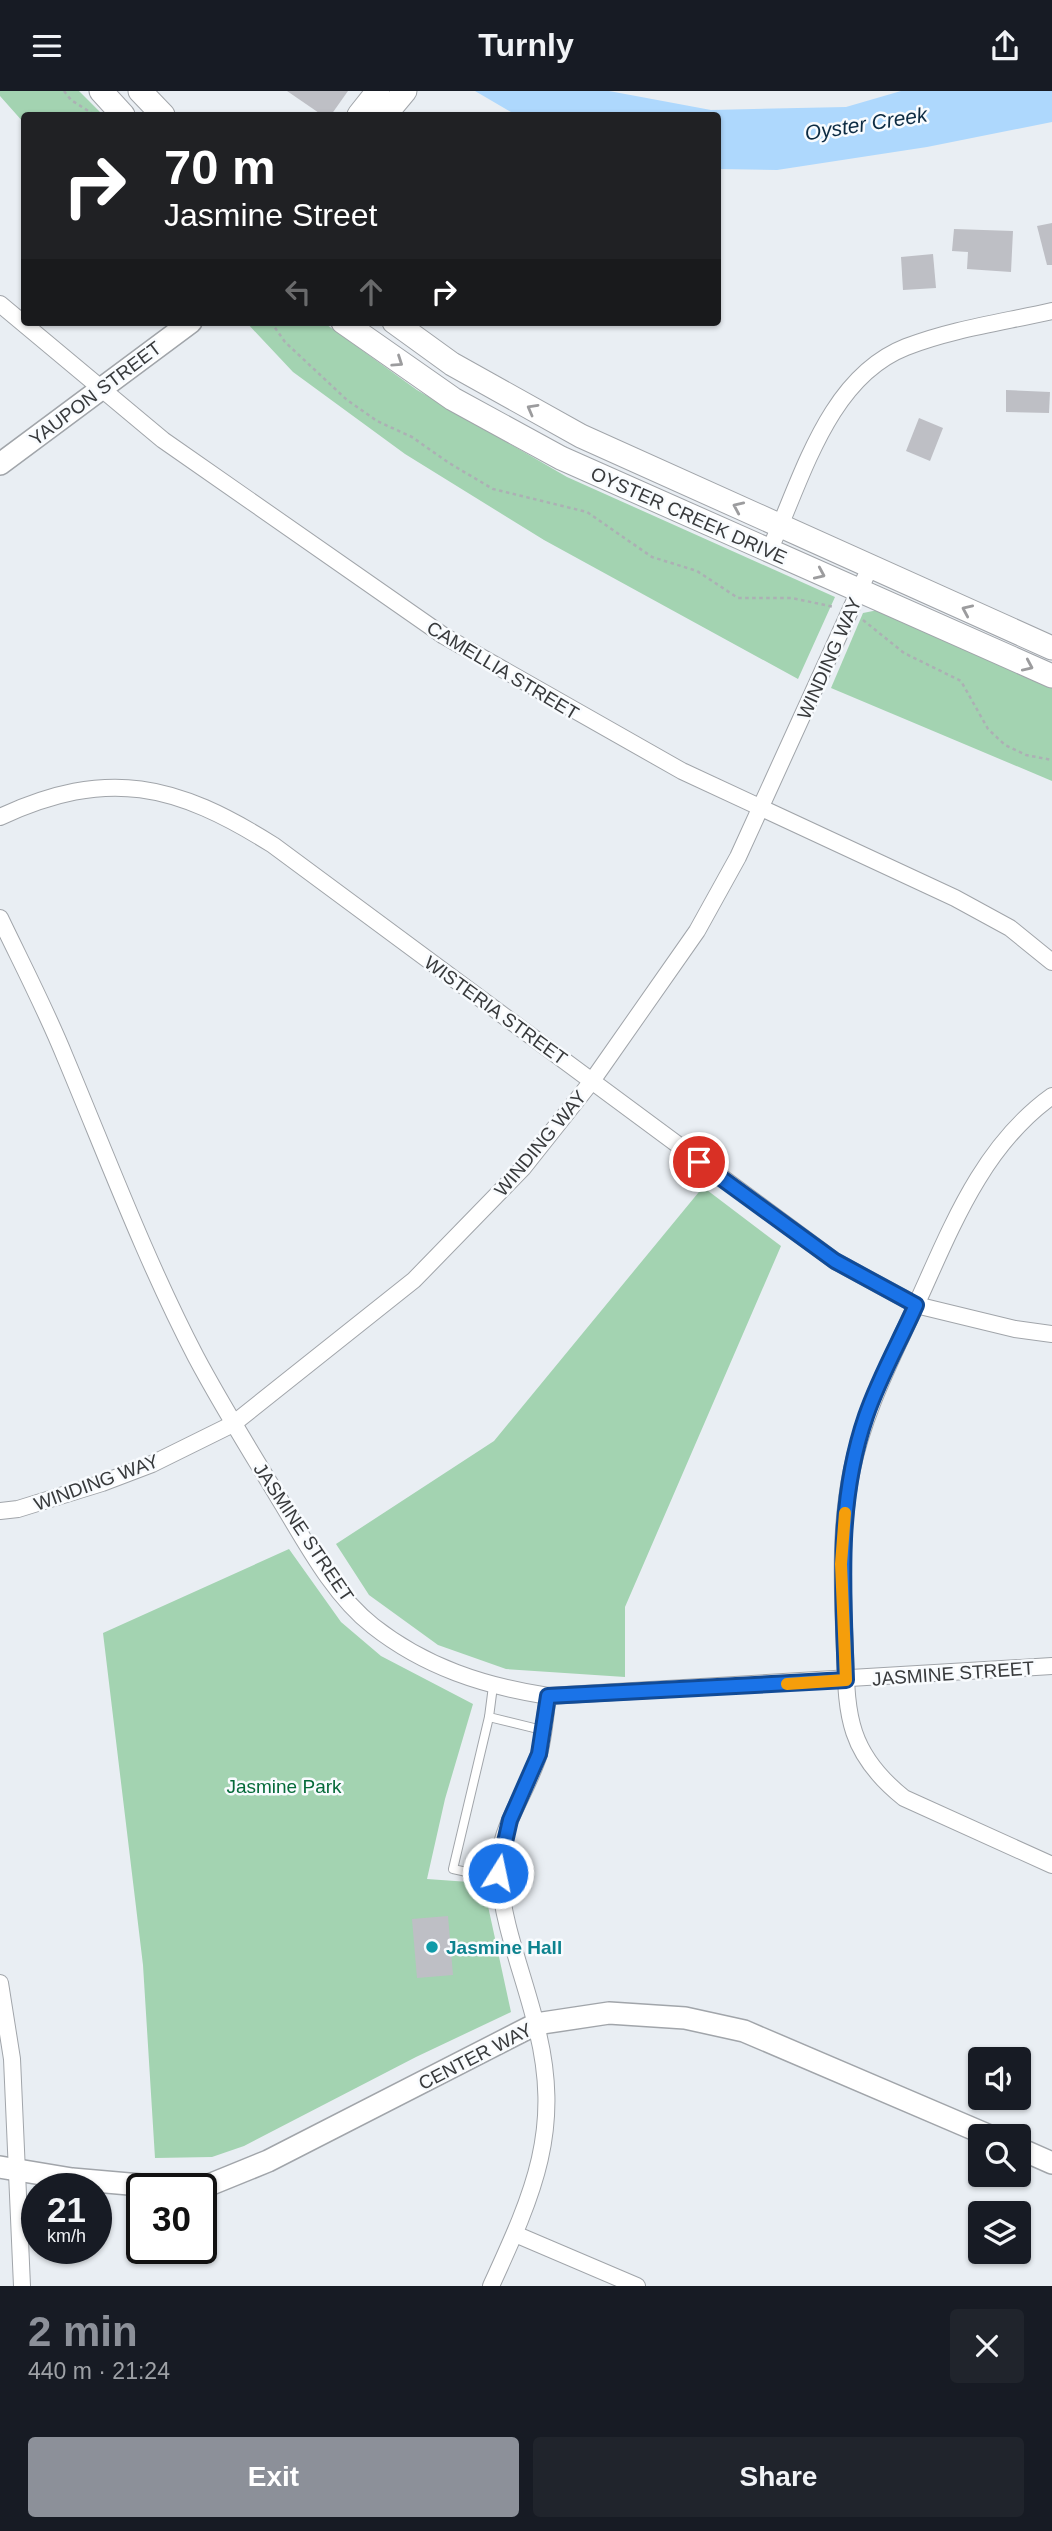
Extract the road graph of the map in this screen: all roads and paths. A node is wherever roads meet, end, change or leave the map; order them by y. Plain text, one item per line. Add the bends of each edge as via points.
1 (64, 91) edge
2 (101, 91) edge
3 (140, 91) edge
4 (388, 99) edge
5 (91, 112) edge
6 (120, 112) edge
7 (160, 112) edge
8 (364, 112) edge
9 (0, 304) edge
10 (1052, 311) edge
11 (21, 322) edge
12 (26, 326) edge
13 (186, 326) edge
14 (274, 326) edge
15 (349, 326) edge
16 (400, 326) edge
17 (103, 390) junction
18 (0, 464) edge
19 (780, 526) junction
20 (769, 551) junction
21 (870, 566) junction
22 (859, 591) junction
23 (849, 613) junction
24 (1052, 648) edge
25 (1052, 676) edge
26 (1052, 760) edge
27 (760, 809) junction
28 (0, 817) edge
29 (0, 918) edge
30 (1052, 962) edge
31 (592, 1081) junction
32 (1052, 1096) edge
33 (916, 1305) junction
34 (1052, 1333) edge
35 (233, 1424) junction
36 (0, 1511) edge
37 (1052, 1666) edge
38 (846, 1680) junction
39 (492, 1686) junction
40 (548, 1696) junction
41 (488, 1717) junction
42 (542, 1730) junction
43 (1052, 1865) edge
44 (499, 1879) junction
45 (0, 1983) edge
46 (536, 2024) junction
47 (968, 2126) edge
48 (1031, 2154) edge
49 (1052, 2163) edge
50 (9, 2168) edge
51 (515, 2234) junction
52 (22, 2286) edge
53 (491, 2286) edge
54 (637, 2286) edge

1 - 5 path
2 - 6 main road
3 - 7 main road
4 - 8 main road
9 - 11 street, CAMELLIA STREET
10 - 19 street via 932,340 878,362 838,402
12 - 17 street, CAMELLIA STREET
13 - 17 street, YAUPON STREET
14 - 23 path via 347,400 493,489 587,512 652,557 697,571 738,598 792,598
15 -> 20 main road, OYSTER CREEK DRIVE via 453,399 561,458
19 -> 16 main road, OYSTER CREEK DRIVE via 581,436 452,364
17 - 18 street, YAUPON STREET
17 - 27 street, CAMELLIA STREET via 220,482 444,636 577,714
19 - 20 street
19 - 21 main road, OYSTER CREEK DRIVE
20 -> 22 main road, OYSTER CREEK DRIVE
21 - 22 street, WINDING WAY
24 -> 21 main road, OYSTER CREEK DRIVE
22 - 23 street, WINDING WAY
22 -> 25 main road, OYSTER CREEK DRIVE
23 - 26 path via 869,622 904,653 961,681 988,729 1005,745
23 - 27 street, WINDING WAY
27 - 30 street, CAMELLIA STREET via 977,910 1010,928
27 - 31 street, WINDING WAY via 697,931
28 - 31 street, WISTERIA STREET via 65,792 131,787 205,806 273,845
29 - 35 street, JASMINE STREET via 65,1055 195,1356
31 - 33 street, WISTERIA STREET via 835,1261
31 - 35 street, WINDING WAY via 523,1168 414,1280
32 - 33 street via 1002,1142 977,1179
33 - 34 street, WISTERIA STREET via 1015,1329
33 - 38 street via 866,1415 851,1473 841,1564
35 - 36 street, WINDING WAY via 103,1483
35 - 39 street, JASMINE STREET via 344,1597 372,1626 459,1676
37 - 38 street, JASMINE STREET
38 - 40 street, JASMINE STREET
38 - 43 street via 851,1730 863,1758 883,1781 931,1812
39 - 40 street, JASMINE STREET
39 - 41 lane
40 - 42 street
41 - 42 lane
41 - 44 lane via 453,1869
42 - 44 street via 539,1754 503,1842
44 - 46 street
45 - 50 street via 12,2059
46 - 47 street, CENTER WAY via 609,2013 715,2023 792,2049
46 - 50 street, CENTER WAY via 268,2161 209,2185 152,2186
46 - 51 street via 548,2101 547,2132
48 - 49 street
50 - 52 street
51 - 53 street
51 - 54 street

